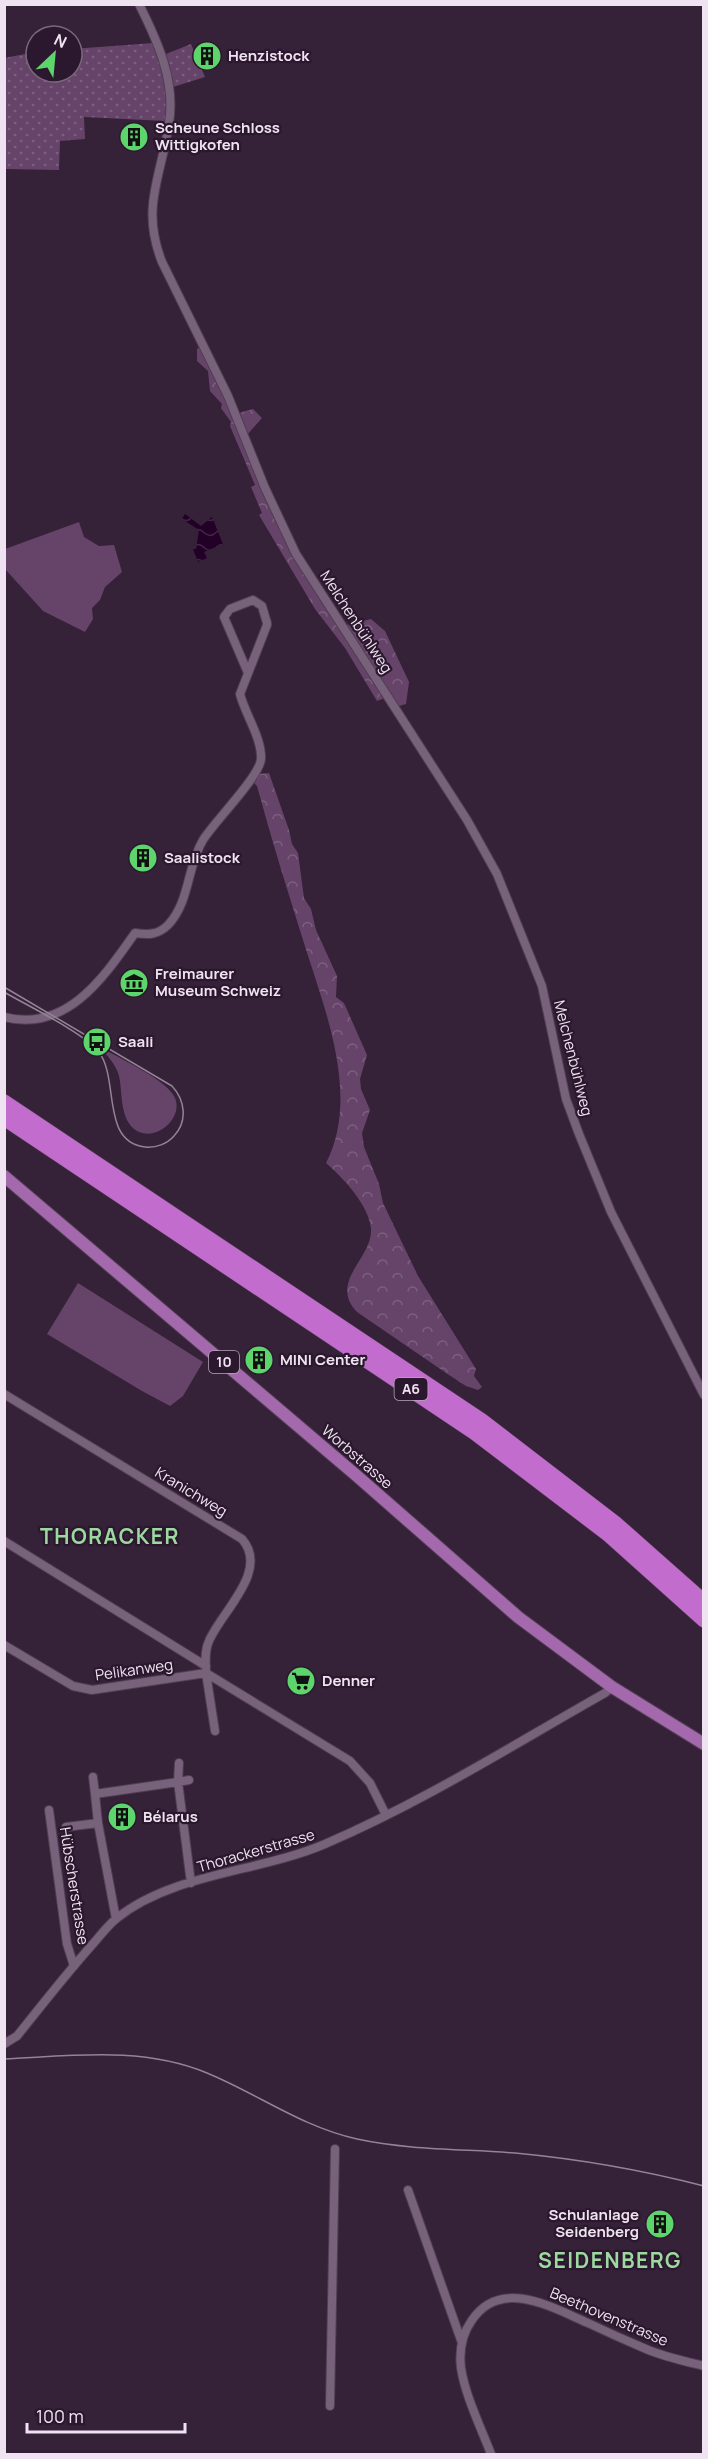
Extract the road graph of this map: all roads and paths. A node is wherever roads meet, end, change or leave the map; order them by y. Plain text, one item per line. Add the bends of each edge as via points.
1 (139, 4) edge
2 (248, 673) junction
3 (4, 1017) edge
4 (4, 1102) edge
5 (4, 1118) edge
6 (4, 1176) edge
7 (4, 1394) edge
8 (704, 1395) edge
9 (4, 1541) edge
10 (704, 1602) edge
11 (704, 1620) edge
12 (4, 1645) edge
13 (206, 1670) junction
14 (612, 1687) junction
15 (215, 1731) dead end
16 (704, 1744) edge
17 (179, 1763) dead end
18 (93, 1777) dead end
19 (189, 1780) dead end
20 (178, 1782) junction
21 (95, 1794) junction
22 (48, 1810) dead end
23 (386, 1815) junction
24 (98, 1823) junction
25 (66, 1827) dead end
26 (191, 1883) junction
27 (116, 1918) junction
28 (74, 1966) junction
29 (4, 2044) edge
30 (335, 2149) dead end
31 (408, 2190) dead end
32 (462, 2343) junction
33 (704, 2366) edge
34 (330, 2406) dead end
35 (491, 2454) edge

1 - 8 street, Melchenbühlweg via 163,60 169,87 170,122 152,196 158,252 228,396 288,538 497,874 542,986 567,1099 611,1212
2 - 2 street via 268,622 262,606 253,600 230,609 224,617
2 - 3 street via 240,694 260,746 261,760 257,772 214,822 201,844 173,918 156,933 135,933 101,978 68,1008 35,1019
4 - 10 highway, A6 via 482,1421 602,1512
5 - 11 highway, A6 via 474,1432 608,1534
6 - 14 main road, Worbstrasse / 10 via 518,1617
7 - 13 street, Kranichweg via 246,1544 251,1569 208,1642
9 - 13 street
12 - 13 street, Pelikanweg via 73,1686 92,1690
13 - 15 street, Kranichweg
13 - 23 street via 356,1766 370,1783
14 - 16 main road, Worbstrasse / 10
14 - 23 street, Thorackerstrasse via 472,1770
17 - 20 street
18 - 21 street
19 - 20 street
20 - 21 street
20 - 26 street
21 - 24 street
22 - 28 street, Hübscherstrasse via 67,1944
23 - 26 street, Thorackerstrasse via 305,1852
24 - 25 street
24 - 27 street
26 - 27 street, Thorackerstrasse via 148,1898
27 - 28 street, Thorackerstrasse
28 - 29 street, Thorackerstrasse via 17,2036
30 - 34 street
31 - 32 street
32 - 33 street, Beethovenstrasse via 468,2326 481,2309 498,2300 523,2298 547,2304 647,2350
32 - 35 street, Beethovenstrasse via 463,2377

